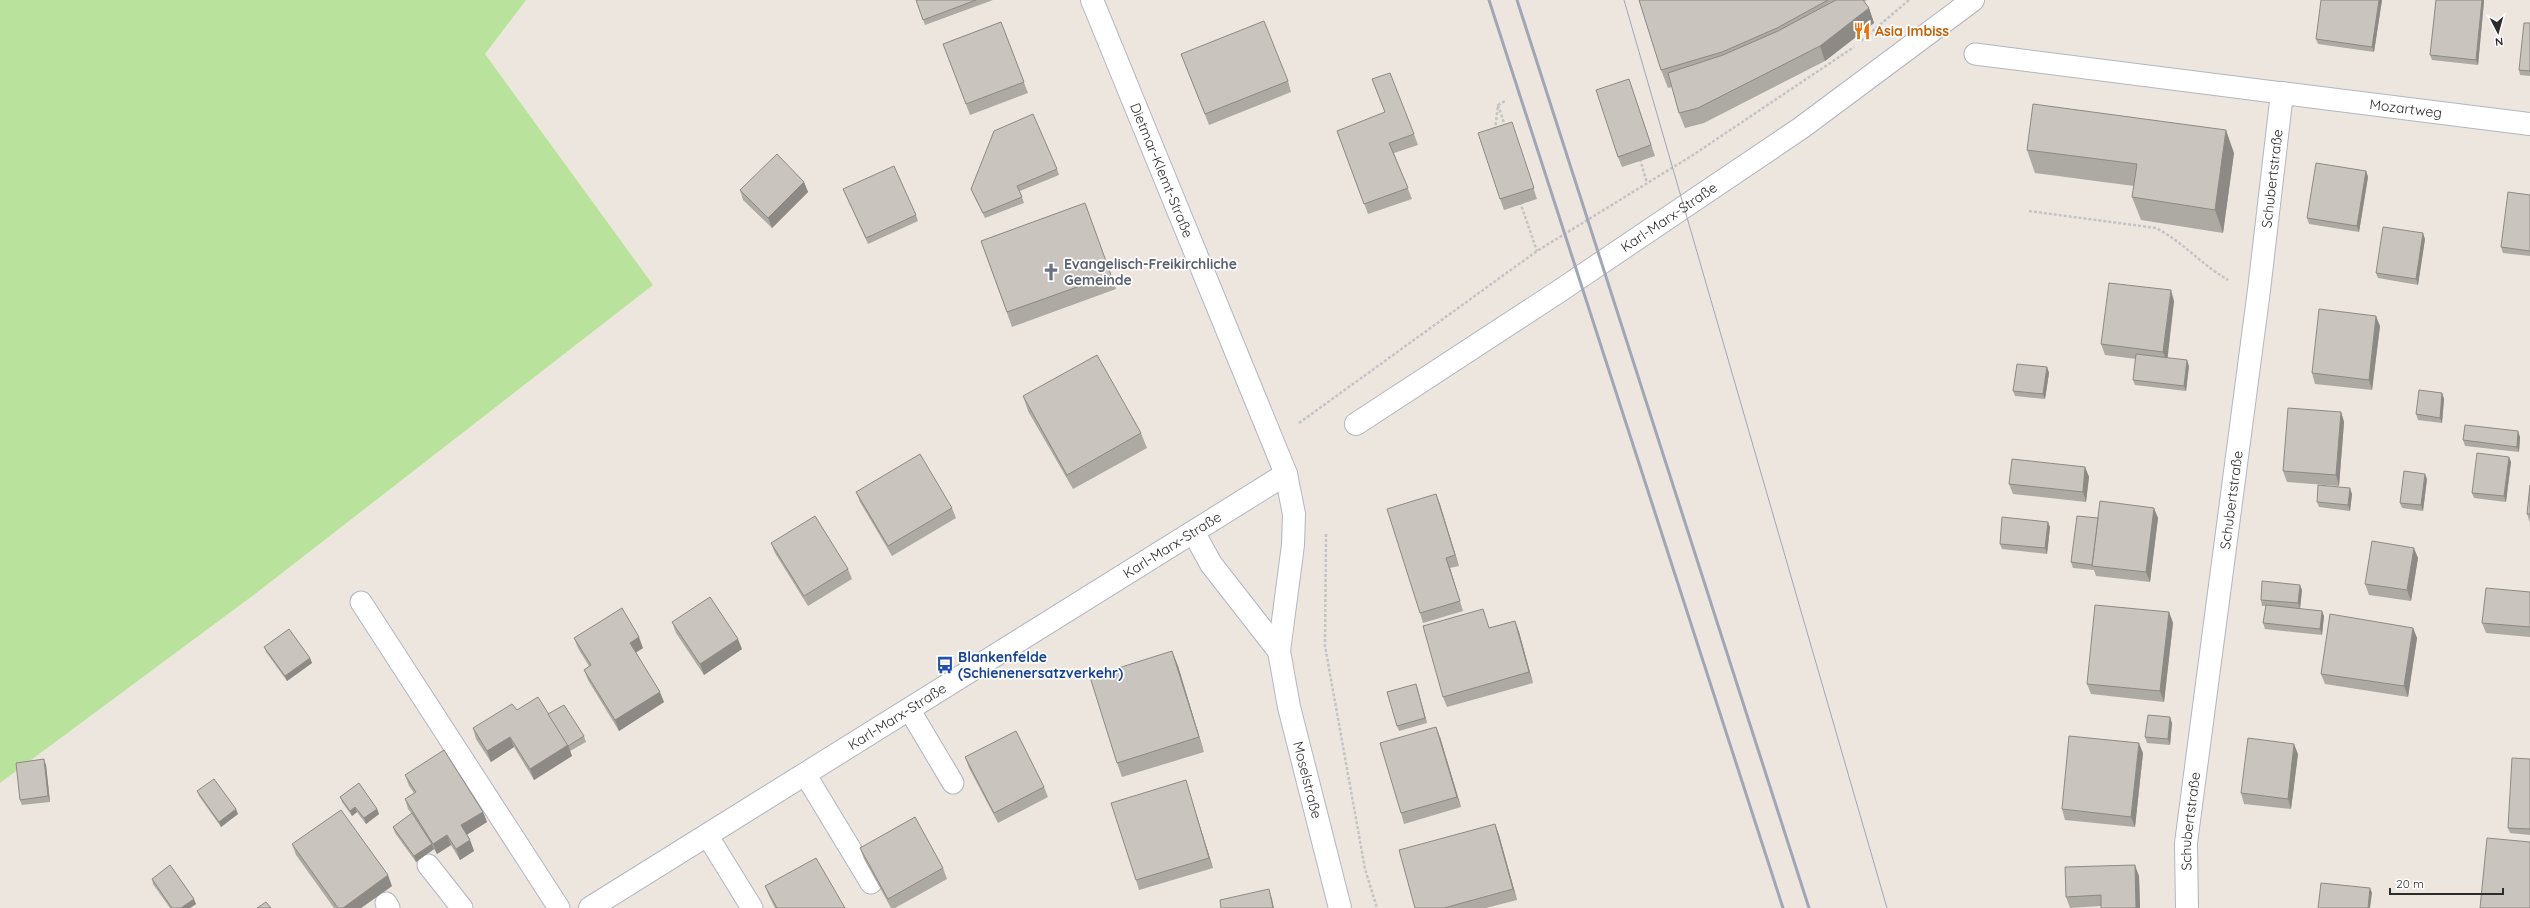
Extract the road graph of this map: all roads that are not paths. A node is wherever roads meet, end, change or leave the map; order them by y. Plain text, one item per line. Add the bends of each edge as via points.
1 (1092, 0) edge
2 (1973, 0) edge
3 (1975, 54) dead end
4 (2282, 93) junction
5 (2530, 124) edge
6 (1356, 424) dead end
7 (1286, 474) junction
8 (1194, 533) junction
9 (361, 602) dead end
10 (1279, 650) junction
11 (909, 709) junction
12 (805, 774) junction
13 (954, 783) dead end
14 (707, 835) junction
15 (428, 865) dead end
16 (871, 882) edge
17 (462, 908) edge
18 (558, 908) edge
19 (590, 908) edge
20 (752, 908) edge
21 (1340, 908) edge
22 (2187, 908) edge

1 - 7 street, Dietmar-Klemt-Straße
2 - 6 street, Karl-Marx-Straße via 1801,128
3 - 4 lane
4 - 5 street, Mozartweg
4 - 22 street, Schubertstraße via 2259,290 2186,843
7 - 8 street, Karl-Marx-Straße
7 - 10 street, Moselstraße via 1294,514 1293,545
8 - 10 street, Moselstraße via 1212,564
8 - 11 street, Karl-Marx-Straße
9 - 18 lane
10 - 21 street, Moselstraße via 1291,715
11 - 12 street, Karl-Marx-Straße
11 - 13 lane
12 - 14 street, Karl-Marx-Straße
12 - 16 lane
14 - 19 street, Karl-Marx-Straße
14 - 20 lane
15 - 17 lane

